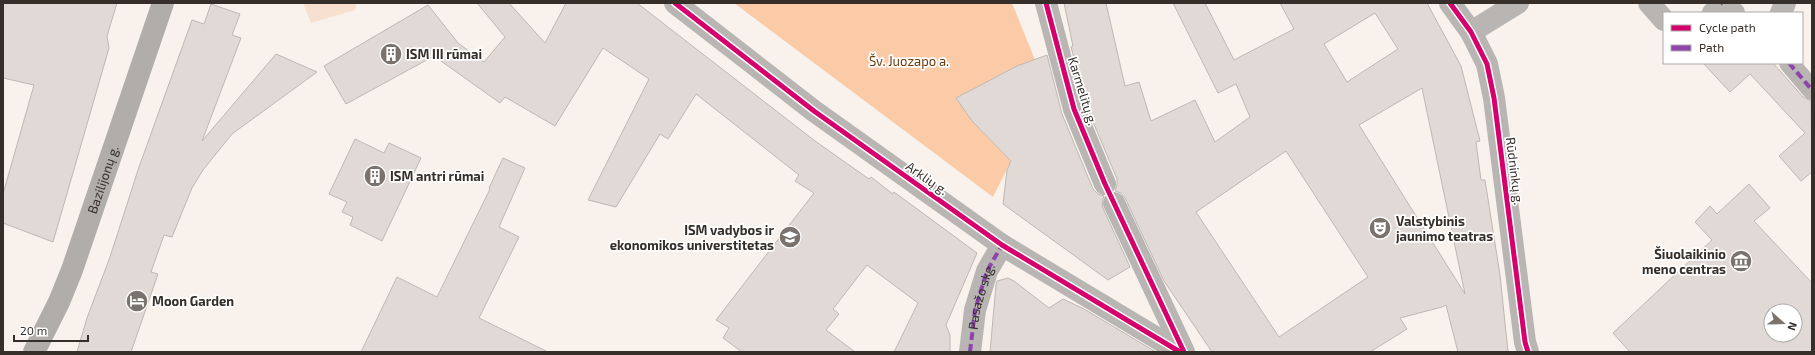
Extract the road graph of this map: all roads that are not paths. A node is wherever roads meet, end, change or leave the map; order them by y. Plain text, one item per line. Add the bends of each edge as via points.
1 (163, 3) edge
2 (675, 3) edge
3 (1046, 3) edge
4 (1450, 3) edge
5 (1518, 3) edge
6 (1648, 3) edge
7 (1663, 19) edge
8 (1471, 32) junction
9 (1790, 64) edge
10 (1812, 90) edge
11 (1002, 245) junction
12 (34, 352) edge
13 (970, 352) edge
14 (1180, 352) edge
15 (1184, 352) edge
16 (1528, 352) edge

1 - 12 main road, Bazilijonų g. via 72,270
2 - 11 street, Arklių g. via 814,111
3 - 15 street, Karmelitų g. via 1074,109
4 - 8 street, Rūdninkų g.
5 - 8 street
6 - 7 street
8 - 16 street, Rūdninkų g. via 1486,64 1494,98
9 - 10 street
11 - 13 street, Pasažo skg. via 987,271 975,310
11 - 14 street, Arklių g.

